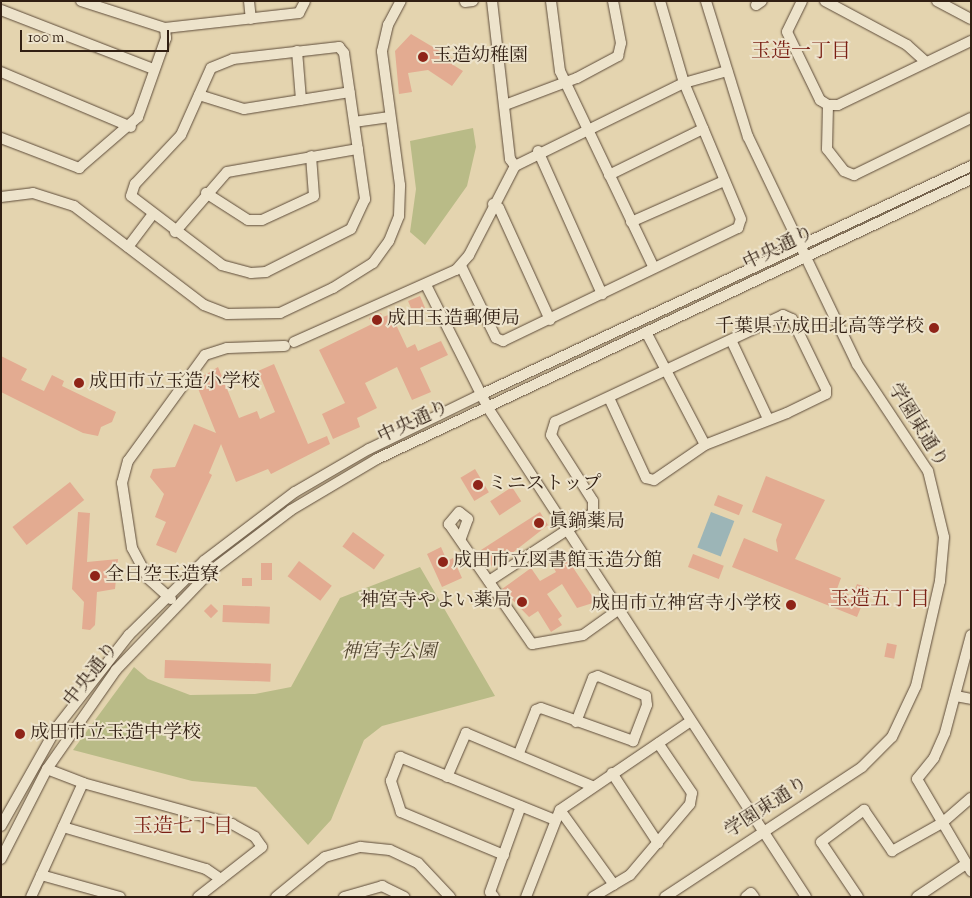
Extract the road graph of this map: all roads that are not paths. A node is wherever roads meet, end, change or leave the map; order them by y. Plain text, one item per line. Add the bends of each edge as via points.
1 (81, 1) edge
2 (249, 1) edge
3 (304, 1) edge
4 (401, 1) edge
5 (492, 1) edge
6 (551, 1) edge
7 (613, 1) edge
8 (660, 1) edge
9 (706, 1) edge
10 (802, 1) edge
11 (825, 1) edge
12 (937, 1) edge
13 (1, 10) edge
14 (251, 19) junction
15 (971, 20) edge
16 (165, 28) junction
17 (971, 41) edge
18 (297, 51) junction
19 (926, 61) junction
20 (153, 69) junction
21 (727, 71) junction
22 (1, 72) edge
23 (566, 83) junction
24 (684, 83) junction
25 (350, 92) junction
26 (199, 95) junction
27 (301, 100) junction
28 (504, 105) junction
29 (828, 105) junction
30 (390, 117) junction
31 (971, 118) edge
32 (354, 122) junction
33 (131, 127) junction
34 (586, 129) junction
35 (703, 129) junction
36 (1, 138) edge
37 (358, 149) junction
38 (538, 151) junction
39 (311, 156) junction
40 (515, 166) junction
41 (971, 166) edge
42 (609, 176) junction
43 (971, 179) edge
44 (724, 181) junction
45 (206, 193) junction
46 (1, 197) edge
47 (493, 204) junction
48 (153, 214) junction
49 (631, 222) junction
50 (175, 232) junction
51 (799, 246) junction
52 (128, 247) junction
53 (803, 256) junction
54 (461, 266) junction
55 (654, 268) junction
56 (426, 284) junction
57 (602, 294) junction
58 (550, 320) junction
59 (646, 332) junction
60 (732, 342) junction
61 (670, 371) junction
62 (480, 395) junction
63 (610, 400) junction
64 (488, 408) junction
65 (768, 418) junction
66 (705, 445) junction
67 (567, 530) junction
68 (461, 538) dead end
69 (489, 581) junction
70 (167, 596) junction
71 (177, 603) junction
72 (618, 610) junction
73 (971, 635) edge
74 (956, 696) junction
75 (971, 699) edge
76 (691, 721) junction
77 (576, 722) junction
78 (633, 741) junction
79 (658, 743) junction
80 (519, 753) junction
81 (640, 754) junction
82 (46, 768) junction
83 (612, 773) junction
84 (447, 776) junction
85 (83, 783) junction
86 (592, 786) junction
87 (971, 798) edge
88 (521, 806) junction
89 (557, 815) junction
90 (942, 823) junction
91 (1, 826) edge
92 (62, 827) junction
93 (763, 832) junction
94 (658, 843) junction
95 (504, 854) junction
96 (1, 859) edge
97 (968, 867) edge
98 (41, 875) junction
99 (221, 879) junction
100 (614, 885) junction
101 (31, 897) edge
102 (120, 897) edge
103 (198, 897) edge
104 (276, 897) edge
105 (344, 897) edge
106 (405, 897) edge
107 (450, 897) edge
108 (494, 897) edge
109 (526, 897) edge
110 (593, 897) edge
111 (665, 897) edge
112 (746, 897) edge
113 (754, 897) edge
114 (806, 897) edge
115 (858, 897) edge
116 (917, 897) edge

1 - 16 street
2 - 14 street
3 - 14 street via 299,13
4 - 30 street via 388,25 382,51
5 - 28 street
6 - 23 street
7 - 23 street via 621,43 618,56
8 - 24 street
9 - 21 street, 学園東通り
10 - 29 street via 788,32 820,100
11 - 19 street via 907,45
12 - 15 street
13 - 20 street
14 - 16 street
16 - 20 street via 166,38
17 - 19 street
18 - 25 street via 339,47 344,53
18 - 26 street via 220,62 211,68
18 - 27 street
19 - 29 street via 838,106
20 - 33 street
21 - 24 street
21 - 51 street, 学園東通り via 748,137
22 - 33 street
23 - 28 street
23 - 34 street
24 - 34 street
24 - 35 street
25 - 27 street
25 - 32 street
26 - 27 street via 233,108
26 - 48 street via 171,150 132,188 131,196
28 - 40 street via 510,158
29 - 31 street via 827,149 844,171 854,175
30 - 32 street
30 - 52 street via 400,185 395,229 373,263 333,288 280,313 227,314 204,304
32 - 37 street
33 - 36 street via 79,168
34 - 38 street
34 - 42 street
35 - 42 street
35 - 44 street
37 - 39 street
37 - 50 street via 365,199 356,224 266,272 222,265
38 - 40 street
38 - 57 street
39 - 45 street via 228,172
39 - 45 street via 314,196 262,220 248,220
40 - 47 street
41 - 51 street, 中央通り
42 - 49 street
43 - 53 street, 中央通り
44 - 49 street
44 - 55 street via 741,219 738,228
45 - 50 street
46 - 52 street via 33,193 56,198
47 - 54 street
47 - 58 street via 500,208
48 - 50 street
48 - 52 street
49 - 55 street
51 - 53 street, 学園東通り
51 - 62 street, 中央通り
53 - 59 street, 中央通り
53 - 93 street, 学園東通り via 857,364 928,471 943,523 942,566 916,686 892,737 862,766
54 - 56 street
54 - 58 street via 496,338 503,341
55 - 57 street
56 - 62 street
56 - 70 street via 289,344 227,348 205,355 128,462 122,483 132,548 139,567
57 - 58 street
59 - 61 street
59 - 64 street, 中央通り
60 - 61 street
60 - 65 street
60 - 65 street via 788,316 826,389 826,394 788,413
61 - 63 street
61 - 66 street
62 - 64 street
62 - 70 street, 中央通り via 369,449 294,492 238,532
63 - 66 street via 646,478 654,480
63 - 67 street via 555,422 551,428 594,506 590,516
64 - 67 street
64 - 71 street, 中央通り via 330,485 246,542
65 - 66 street
67 - 69 street
67 - 72 street
68 - 69 street
69 - 72 street via 516,617 527,641 539,646 583,635
70 - 71 street
70 - 91 street, 中央通り via 78,698 29,772
71 - 82 street, 中央通り via 116,670
72 - 76 street
73 - 74 street
74 - 75 street
74 - 90 street via 940,746 917,779
76 - 79 street
76 - 93 street
77 - 78 street
77 - 78 street via 593,678 598,676 646,696 647,705
77 - 80 street via 542,708 536,710
78 - 81 street
79 - 81 street
79 - 94 street via 693,798
80 - 84 street via 466,733
80 - 86 street
81 - 83 street
82 - 85 street
82 - 96 street, 中央通り
83 - 86 street
83 - 94 street
84 - 88 street
84 - 95 street via 400,757 391,781 402,812
85 - 92 street
85 - 99 street via 246,829 262,847
86 - 89 street
87 - 90 street
88 - 89 street
88 - 95 street
89 - 100 street
89 - 109 street
90 - 97 street
90 - 115 street via 892,851 864,810 821,842
92 - 98 street
92 - 99 street via 206,869
93 - 111 street, 学園東通り
93 - 114 street
94 - 100 street via 630,875
95 - 108 street via 490,892
97 - 116 street
98 - 101 street
98 - 102 street
99 - 103 street
100 - 110 street
104 - 107 street via 325,857 361,847 390,850 418,863
105 - 106 street via 382,886
112 - 113 street via 752,893

